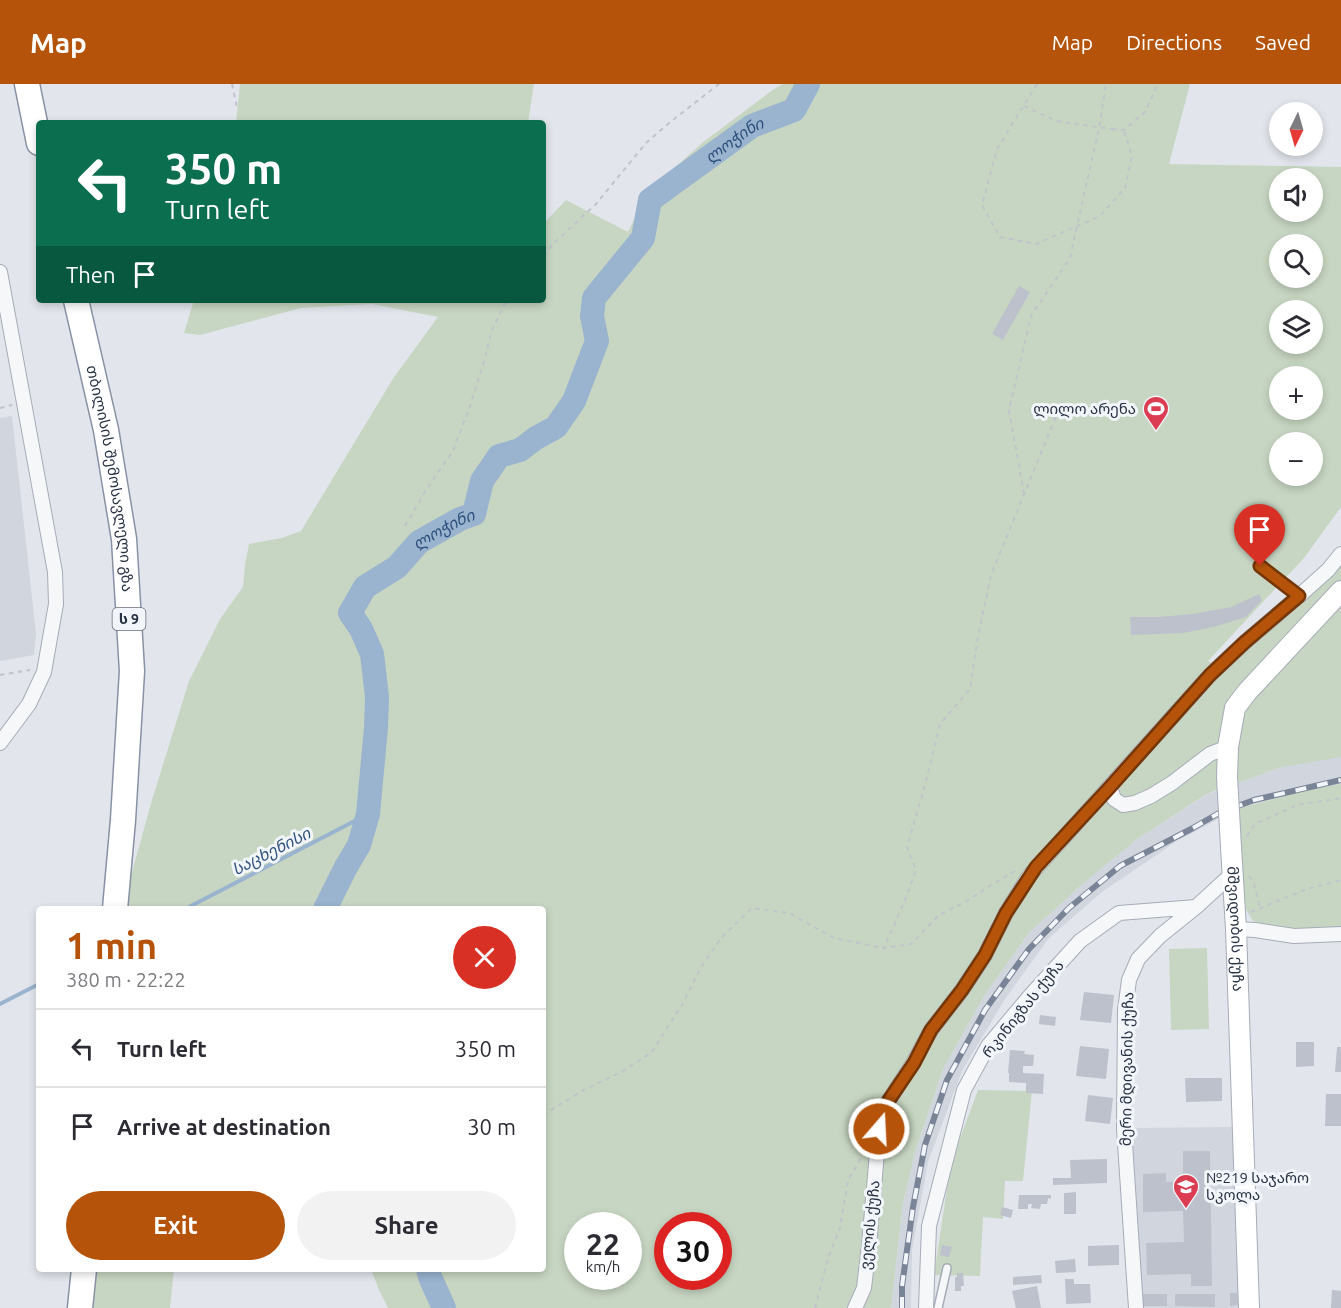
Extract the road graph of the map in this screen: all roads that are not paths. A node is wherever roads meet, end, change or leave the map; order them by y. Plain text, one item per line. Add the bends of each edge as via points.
1 (27, 84) edge
2 (36, 128) edge
3 (1, 282) edge
4 (77, 303) edge
5 (1341, 554) edge
6 (1260, 566) dead end
7 (1341, 591) edge
8 (1299, 596) junction
9 (0, 743) edge
10 (1228, 747) junction
11 (1110, 787) junction
12 (1240, 874) junction
13 (115, 906) edge
14 (1196, 907) junction
15 (1235, 925) junction
16 (1341, 934) edge
17 (947, 1268) dead end
18 (84, 1272) edge
19 (80, 1308) edge
20 (855, 1308) edge
21 (926, 1308) edge
22 (938, 1308) edge
23 (1136, 1308) edge
24 (1249, 1308) edge

1 - 2 highway
3 - 9 street via 55,572 56,604 44,672 29,704
4 - 13 highway, თბილისის შემოსავლელი გზა / ს 9 via 106,430 124,538 132,671
5 - 8 street, ველის ქუჩა
6 - 8 lane
7 - 10 street, მშვიდობის ქუჩა via 1235,708
8 - 11 street, ველის ქუჩა via 1210,675
10 - 11 street via 1210,754 1172,783 1135,803 1123,805 1114,799
10 - 12 street, მშვიდობის ქუჩა, bridge via 1227,777
11 - 20 street, ველის ქუჩა via 1036,867 985,955 931,1030 889,1100 879,1129 864,1288
12 - 14 street, მერი მდივანის ქუჩა
12 - 15 street, მშვიდობის ქუჩა
14 - 21 street, რკინიგზას ქუჩა via 1119,913 1080,941 988,1046 964,1090 929,1226
14 - 23 street, მერი მდივანის ქუჩა via 1138,959 1129,980 1124,1129
15 - 16 street via 1294,936
15 - 24 street, მშვიდობის ქუჩა
17 - 22 lane
18 - 19 highway

